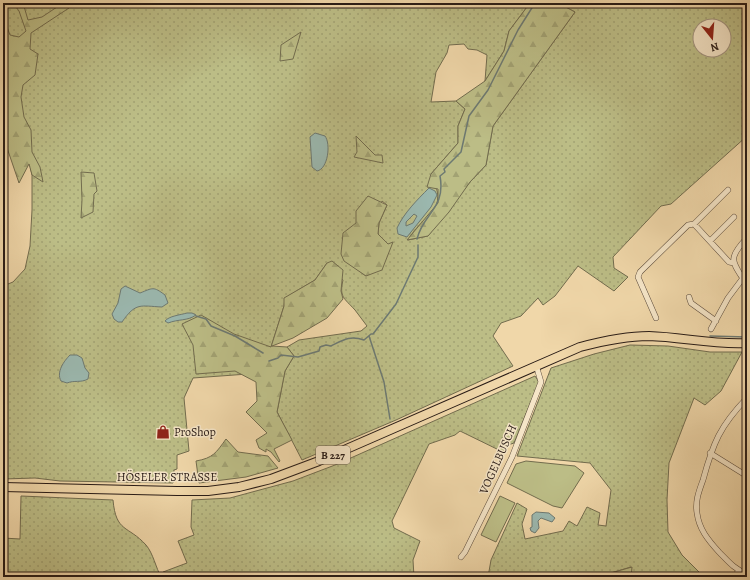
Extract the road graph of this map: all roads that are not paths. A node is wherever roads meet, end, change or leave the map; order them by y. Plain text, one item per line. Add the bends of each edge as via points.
1 (728, 190) dead end
2 (734, 217) dead end
3 (694, 224) junction
4 (747, 238) edge
5 (710, 241) junction
6 (734, 263) junction
7 (742, 278) junction
8 (747, 285) edge
9 (689, 297) dead end
10 (656, 318) dead end
11 (716, 321) junction
12 (710, 329) dead end
13 (747, 343) edge
14 (536, 365) junction
15 (747, 398) edge
16 (710, 453) junction
17 (747, 476) edge
18 (3, 487) edge
19 (461, 557) dead end
20 (738, 571) junction
21 (747, 574) edge
22 (736, 577) edge

1 - 3 street
2 - 5 street
3 - 5 street
3 - 10 street via 681,231 640,272 638,277
4 - 6 street via 736,250
5 - 6 street via 729,262
6 - 7 street
7 - 8 street
7 - 11 street
9 - 11 street via 690,303
11 - 12 street
13 - 14 main road, B 227 via 718,344 648,336 625,337 580,347
14 - 18 main road, HÖSELER STRASSE / B 227 via 299,469 239,487 177,491
14 - 19 street, VOGELBUSCH via 541,382 512,457
15 - 16 street via 724,424
16 - 17 street
16 - 20 street via 697,499 700,526 708,540
20 - 21 street
20 - 22 street

